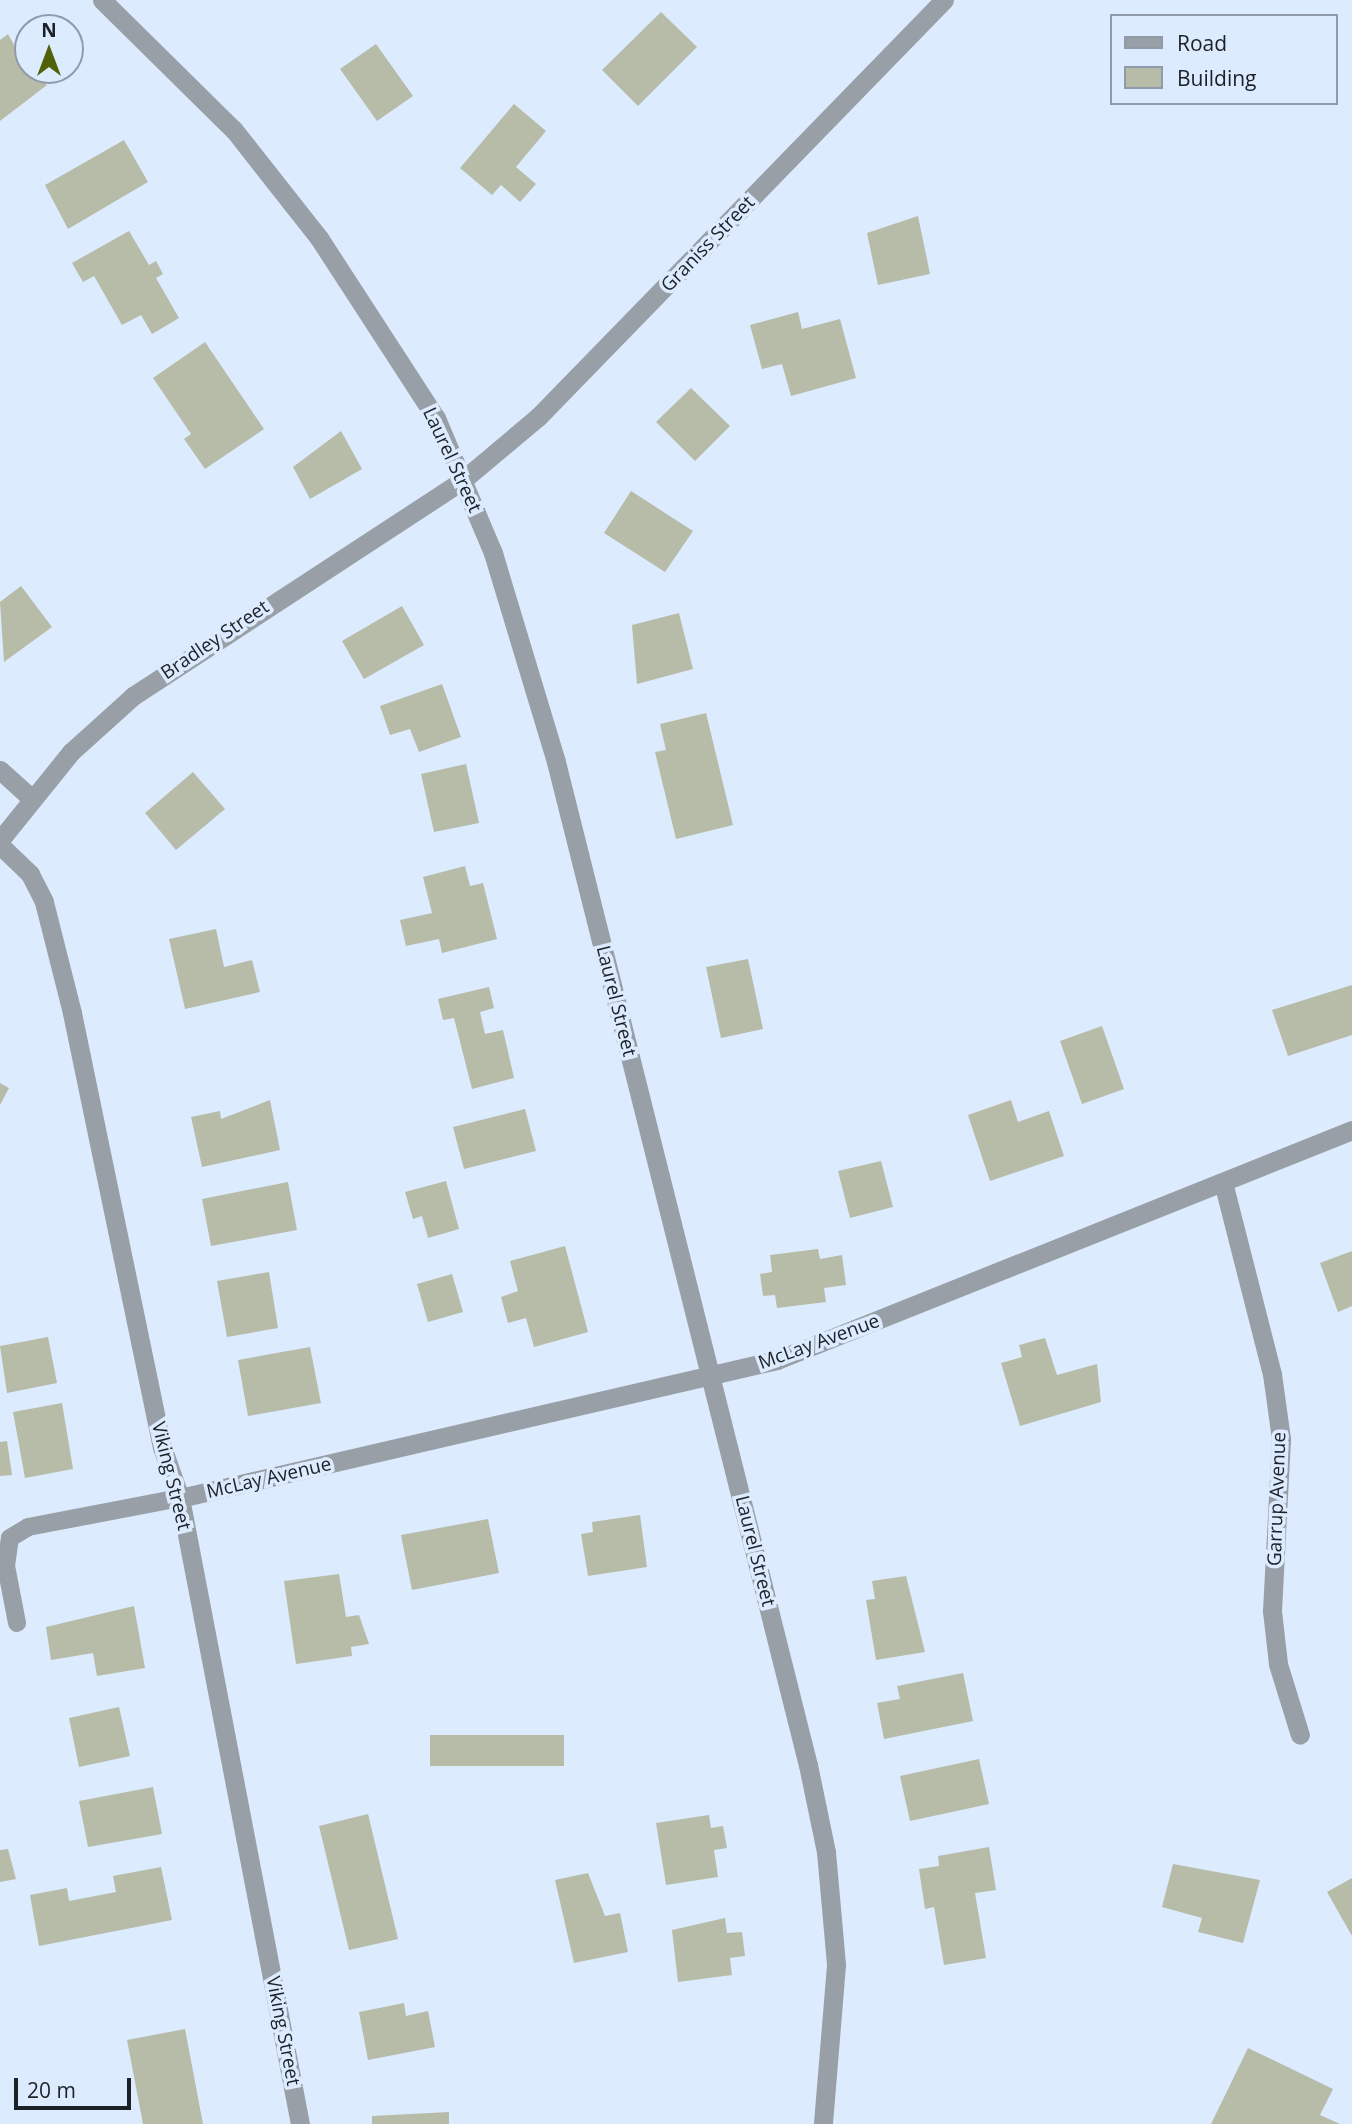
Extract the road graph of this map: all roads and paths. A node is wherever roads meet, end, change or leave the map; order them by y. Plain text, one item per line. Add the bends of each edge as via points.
1 (102, 0) edge
2 (944, 0) edge
3 (464, 479) junction
4 (0, 770) edge
5 (31, 799) junction
6 (0, 842) edge
7 (1352, 1130) edge
8 (1223, 1182) junction
9 (711, 1375) junction
10 (180, 1498) junction
11 (17, 1623) dead end
12 (1300, 1735) dead end
13 (300, 2124) edge
14 (823, 2124) edge

1 - 3 street, Laurel Street via 181,73 290,199 393,349
2 - 3 street, Graniss Street via 538,417
3 - 5 street, Bradley Street via 133,696
3 - 9 street, Laurel Street via 532,674
4 - 5 street
5 - 6 street, Bradley Street
6 - 10 street, Viking Street via 30,874 44,902 99,1129 162,1447
7 - 8 street, McLay Avenue
8 - 9 street, McLay Avenue via 777,1360
8 - 12 street, Garrup Avenue via 1272,1374 1281,1439 1272,1611 1278,1664
9 - 10 street, McLay Avenue
9 - 14 street, Laurel Street via 826,1852 836,1965
10 - 11 lane via 28,1527 10,1538 6,1566
10 - 13 street, Viking Street

